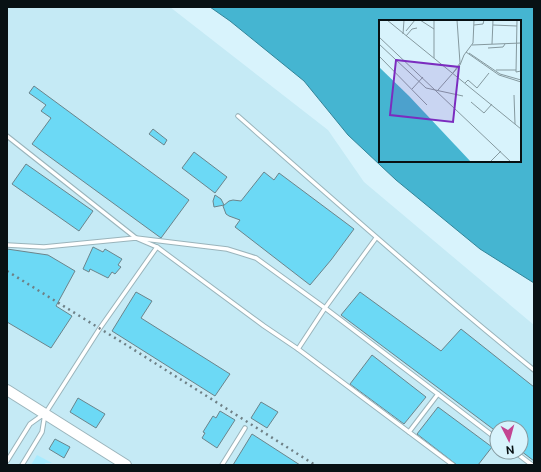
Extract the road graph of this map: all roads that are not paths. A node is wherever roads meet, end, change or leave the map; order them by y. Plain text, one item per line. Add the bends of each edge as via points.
1 (238, 116) dead end
2 (7, 136) edge
3 (136, 238) junction
4 (376, 238) junction
5 (7, 245) edge
6 (157, 247) junction
7 (325, 308) junction
8 (298, 349) junction
9 (534, 370) edge
10 (7, 390) edge
11 (438, 394) junction
12 (45, 414) junction
13 (245, 428) dead end
14 (409, 432) junction
15 (489, 433) edge
16 (7, 461) edge
17 (22, 465) edge
18 (126, 465) edge
19 (222, 465) edge
20 (453, 465) edge

1 - 4 lane
2 - 3 lane
3 - 5 lane via 44,247
3 - 6 lane
3 - 7 lane via 227,249 256,258
4 - 7 lane
4 - 9 lane
6 - 8 lane
6 - 12 lane via 100,328
7 - 8 lane
7 - 11 lane
8 - 14 lane
10 - 12 street
11 - 14 lane
11 - 15 lane
12 - 16 lane via 30,424
12 - 17 lane via 42,432
12 - 18 street
13 - 19 lane
14 - 20 lane

